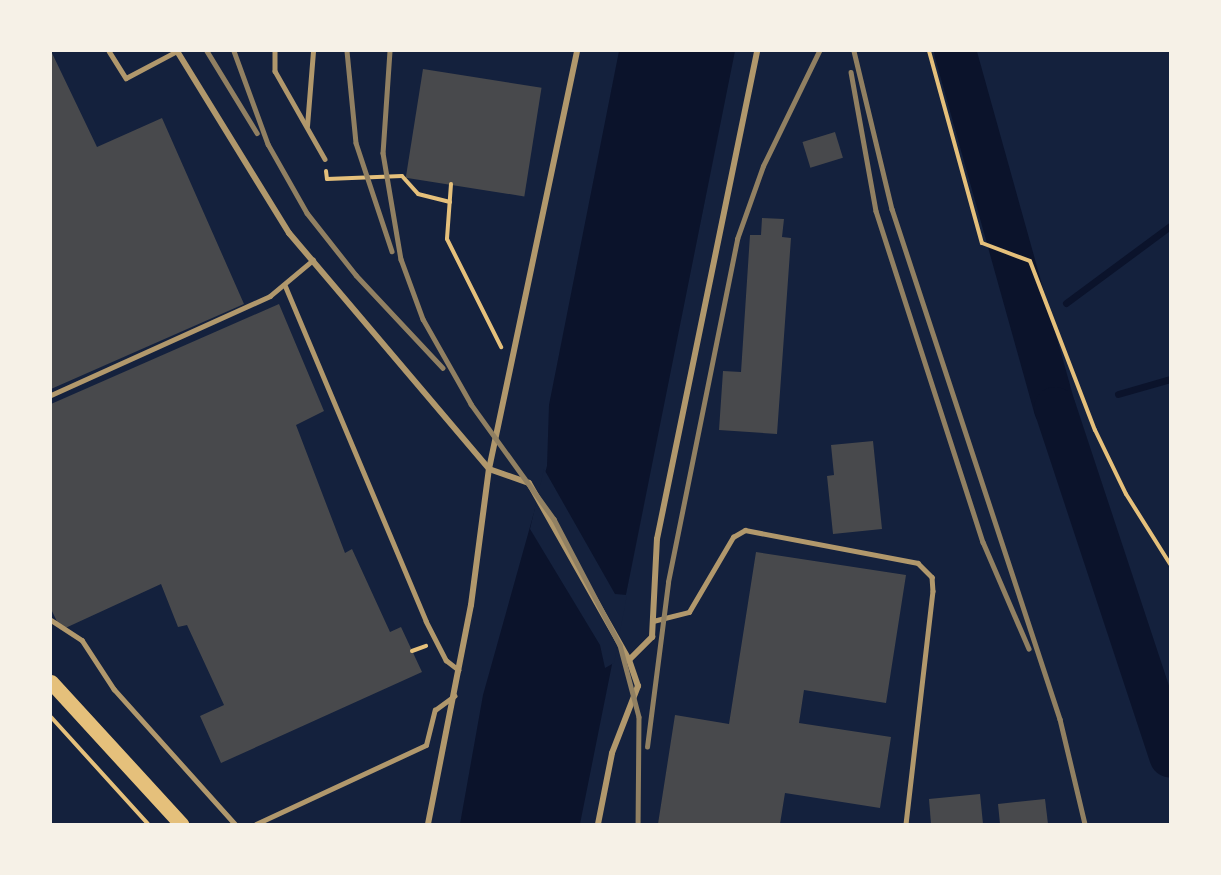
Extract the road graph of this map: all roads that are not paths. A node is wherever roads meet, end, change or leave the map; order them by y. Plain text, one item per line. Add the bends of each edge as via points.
1 (109, 51) edge
2 (177, 51) edge
3 (275, 51) edge
4 (313, 51) edge
5 (578, 51) edge
6 (757, 51) edge
7 (307, 126) junction
8 (325, 159) road end
9 (313, 261) junction
10 (285, 285) junction
11 (51, 395) edge
12 (489, 469) junction
13 (51, 620) edge
14 (653, 621) junction
15 (629, 660) junction
16 (459, 669) junction
17 (51, 682) edge
18 (454, 696) junction
19 (181, 824) edge
20 (235, 824) edge
21 (256, 824) edge
22 (428, 824) edge
23 (598, 824) edge
24 (906, 824) edge

1 - 2 lane via 126,78
2 - 9 street via 289,233
3 - 7 lane via 275,71
4 - 7 lane
5 - 12 street
6 - 14 street via 660,519
7 - 8 lane
9 - 10 lane
9 - 12 street
10 - 11 lane via 212,325
10 - 16 lane via 426,621 446,660
12 - 15 street via 522,480 532,490
12 - 16 street
13 - 20 lane via 82,640 121,698
14 - 15 street via 649,644
14 - 24 lane via 689,612 732,537 745,530 918,563 932,577 933,591
15 - 23 street via 638,686 612,753
16 - 18 street
17 - 19 main road
18 - 21 lane via 435,710 426,745
18 - 22 street

